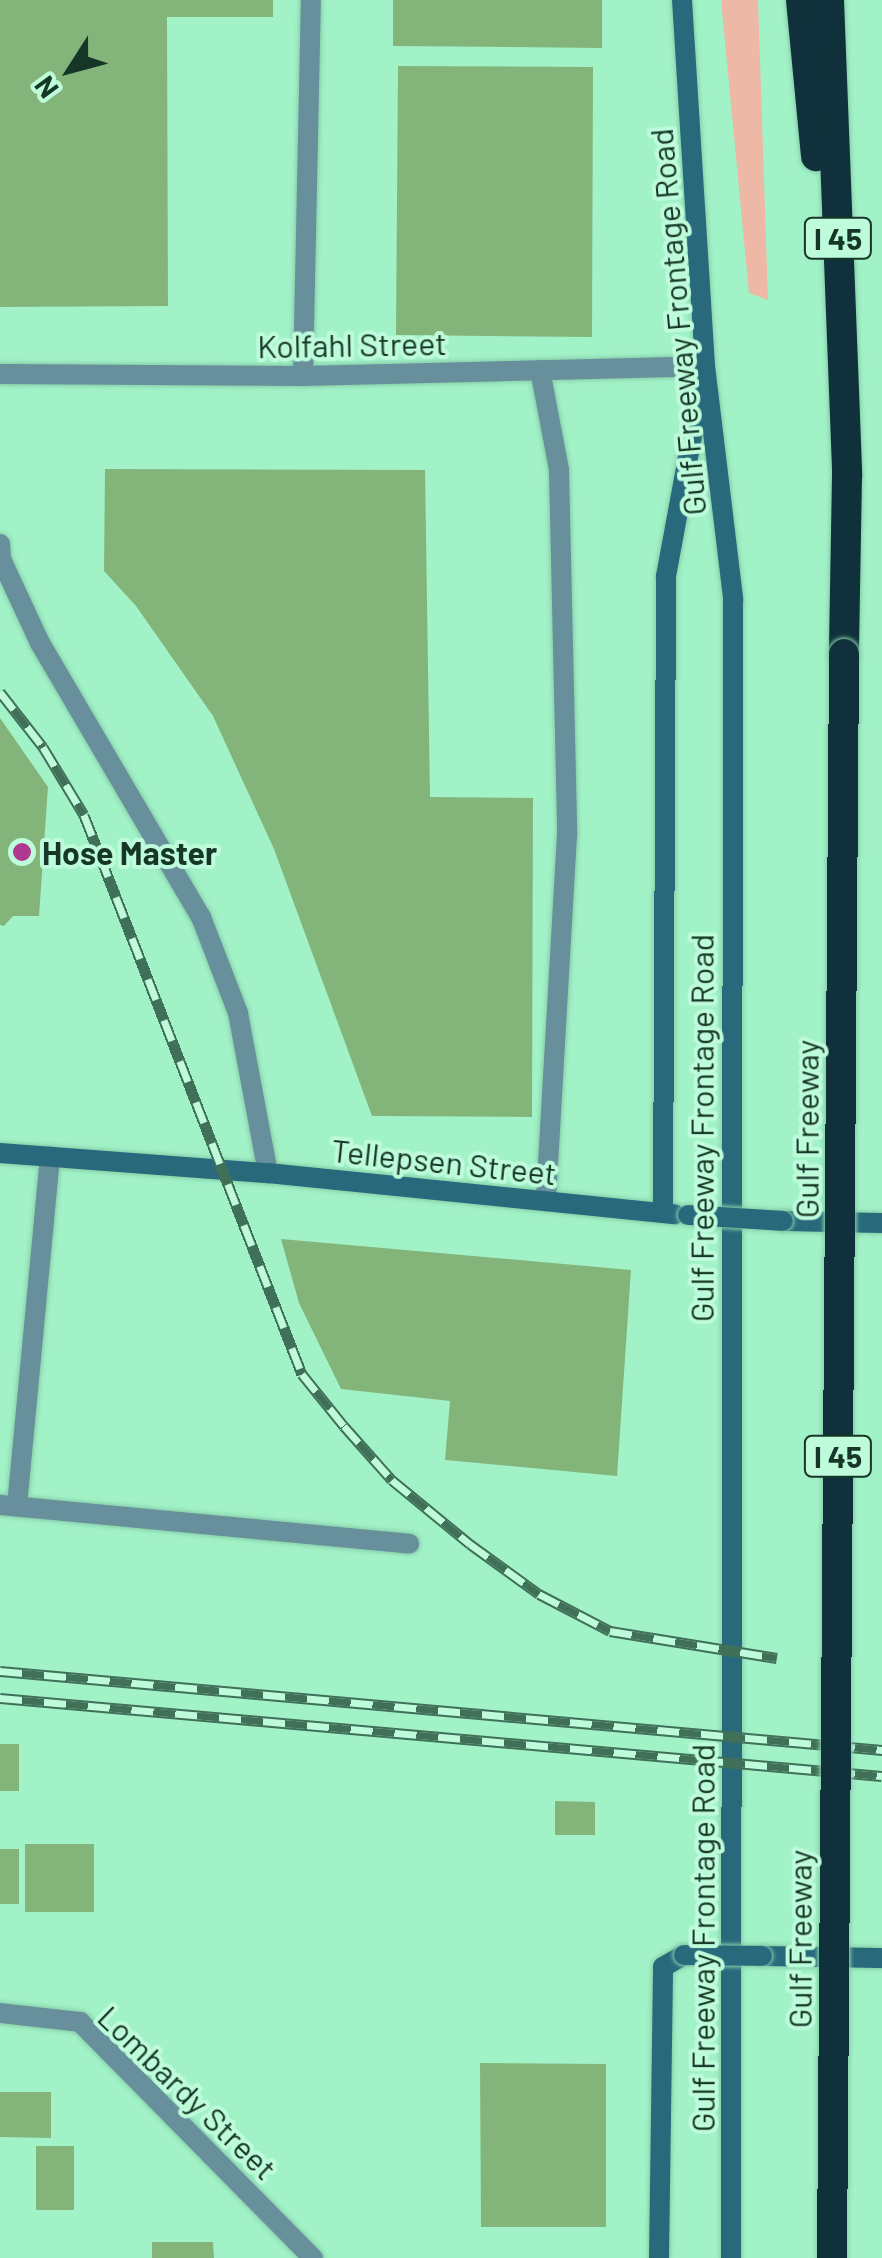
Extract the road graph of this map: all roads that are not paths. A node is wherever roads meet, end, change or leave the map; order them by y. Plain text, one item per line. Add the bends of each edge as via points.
1 (311, 0) edge
2 (682, 0) edge
3 (801, 0) edge
4 (829, 0) edge
5 (704, 366) junction
6 (540, 370) junction
7 (0, 374) edge
8 (303, 376) junction
9 (846, 476) junction
10 (0, 544) edge
11 (0, 1153) edge
12 (50, 1158) junction
13 (268, 1173) junction
14 (546, 1201) junction
15 (663, 1213) junction
16 (882, 1222) edge
17 (8, 1506) edge
18 (409, 1544) dead end
19 (882, 1958) edge
20 (0, 2013) edge
21 (313, 2258) edge
22 (659, 2258) edge
23 (731, 2258) edge
24 (832, 2258) edge

1 - 8 street
2 - 5 main road, Gulf Freeway Frontage Road
3 - 9 highway
4 - 9 highway, Gulf Freeway / I 45
5 - 6 street, Kolfahl Street
5 - 15 main road via 666,576
5 - 23 main road, Gulf Freeway Frontage Road via 733,599
6 - 8 street, Kolfahl Street
6 - 14 street via 559,470 566,835
7 - 8 street, Kolfahl Street
9 - 24 highway, Gulf Freeway / I 45, bridge
10 - 13 street via 40,643 201,917 238,1012
11 - 12 main road, Tellepsen Street
12 - 13 main road, Tellepsen Street
12 - 17 street
13 - 14 main road, Tellepsen Street
14 - 15 main road, Tellepsen Street
15 - 16 main road, Tellepsen Street, bridge
17 - 18 street
19 - 22 main road, bridge via 684,1955 663,1967
20 - 21 street, Lombardy Street via 80,2022

